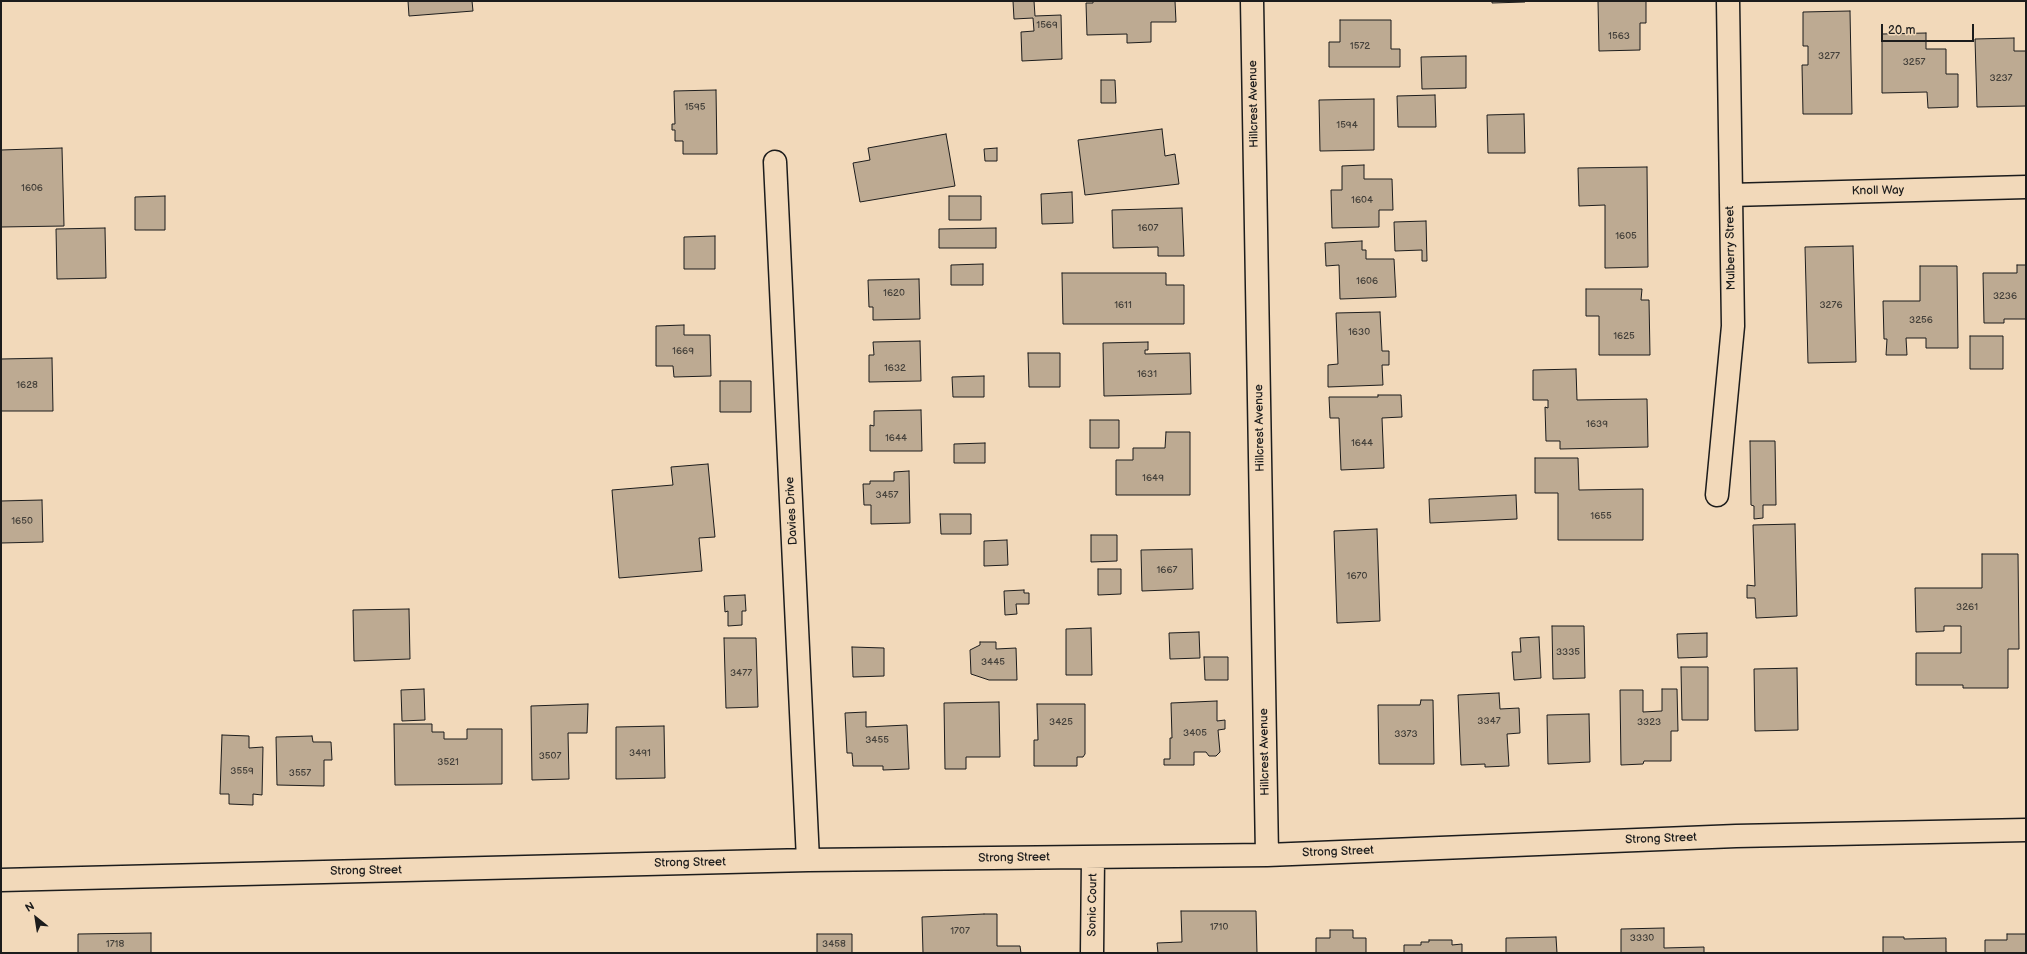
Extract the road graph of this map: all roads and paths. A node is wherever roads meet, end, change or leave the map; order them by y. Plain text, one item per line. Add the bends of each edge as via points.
1 (1252, 1) edge
2 (1728, 1) edge
3 (775, 162) dead end
4 (2026, 187) edge
5 (1731, 195) junction
6 (1717, 495) dead end
7 (2026, 830) edge
8 (1267, 855) junction
9 (1093, 858) junction
10 (808, 860) junction
11 (1, 880) edge
12 (1092, 953) edge

1 - 8 street, Hillcrest Avenue
2 - 5 street, Mulberry Street
3 - 10 street, Davies Drive
4 - 5 street, Knoll Way
5 - 6 street, Mulberry Street via 1733,326
7 - 8 street, Strong Street via 1736,836
8 - 9 street, Strong Street
9 - 10 street, Strong Street
9 - 12 street, Sonic Court
10 - 11 street, Strong Street

